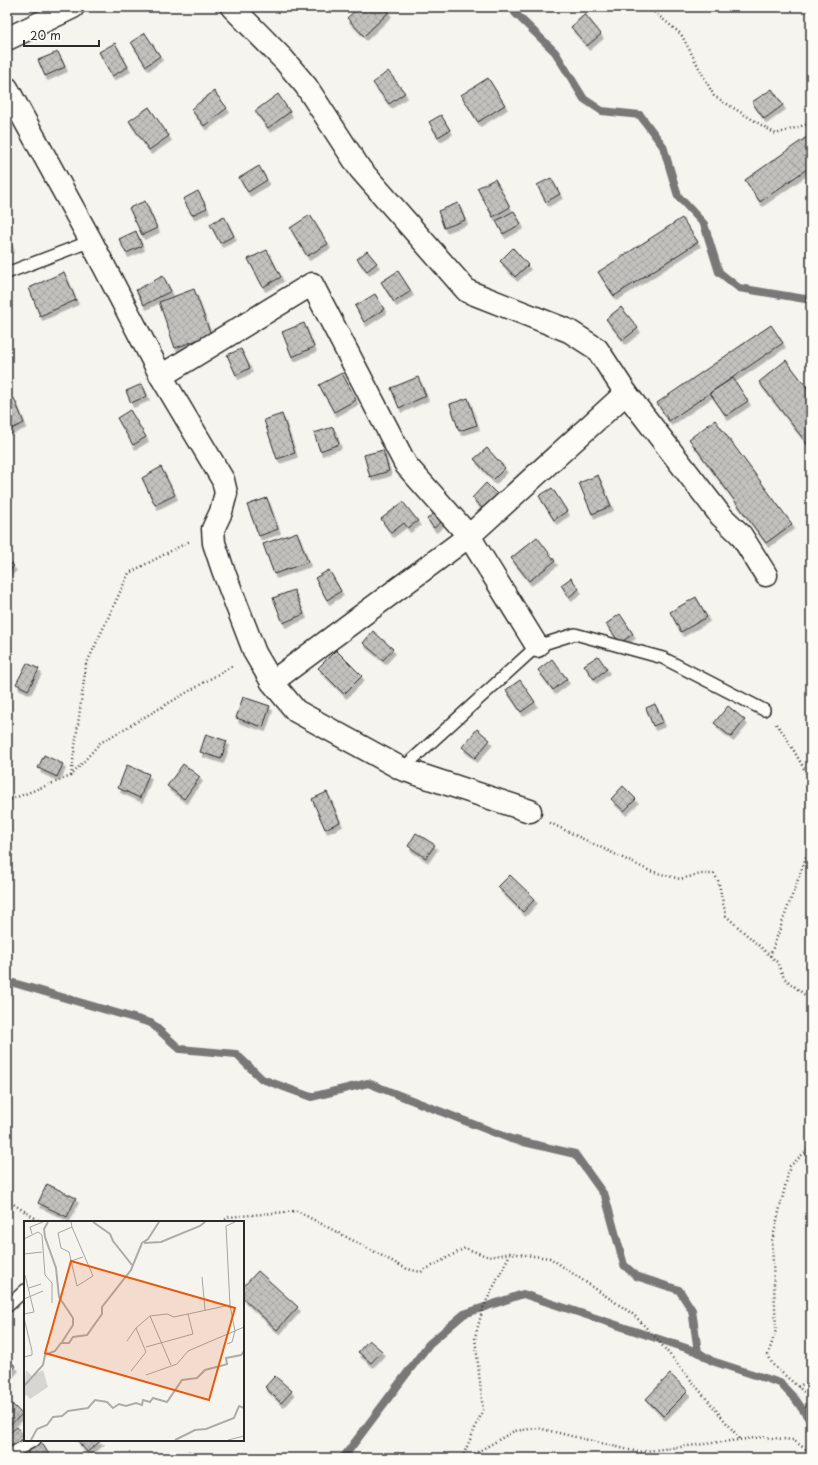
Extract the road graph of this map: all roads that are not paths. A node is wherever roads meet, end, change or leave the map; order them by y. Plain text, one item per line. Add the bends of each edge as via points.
1 (73, 7) edge
2 (232, 7) edge
3 (7, 39) edge
4 (7, 88) edge
5 (91, 241) junction
6 (7, 273) edge
7 (161, 376) junction
8 (626, 393) junction
9 (469, 536) junction
10 (766, 575) dead end
11 (537, 646) junction
12 (272, 682) junction
13 (764, 710) road end
14 (402, 769) junction
15 (530, 812) road end
16 (24, 1291) edge
17 (7, 1307) edge
18 (33, 1441) edge
19 (7, 1456) edge

1 - 3 street
2 - 8 street via 306,86 360,169 467,291 569,331 597,349
4 - 5 street
5 - 6 lane
5 - 7 street
7 - 9 street via 312,284 406,465
7 - 12 street via 223,480 226,493 213,529 214,543 255,653
8 - 9 street
8 - 10 street via 721,516 741,535
9 - 11 street
9 - 12 street
11 - 13 lane via 575,634 663,658
11 - 14 lane
12 - 14 street via 296,711
14 - 15 street
16 - 17 lane
18 - 19 lane

